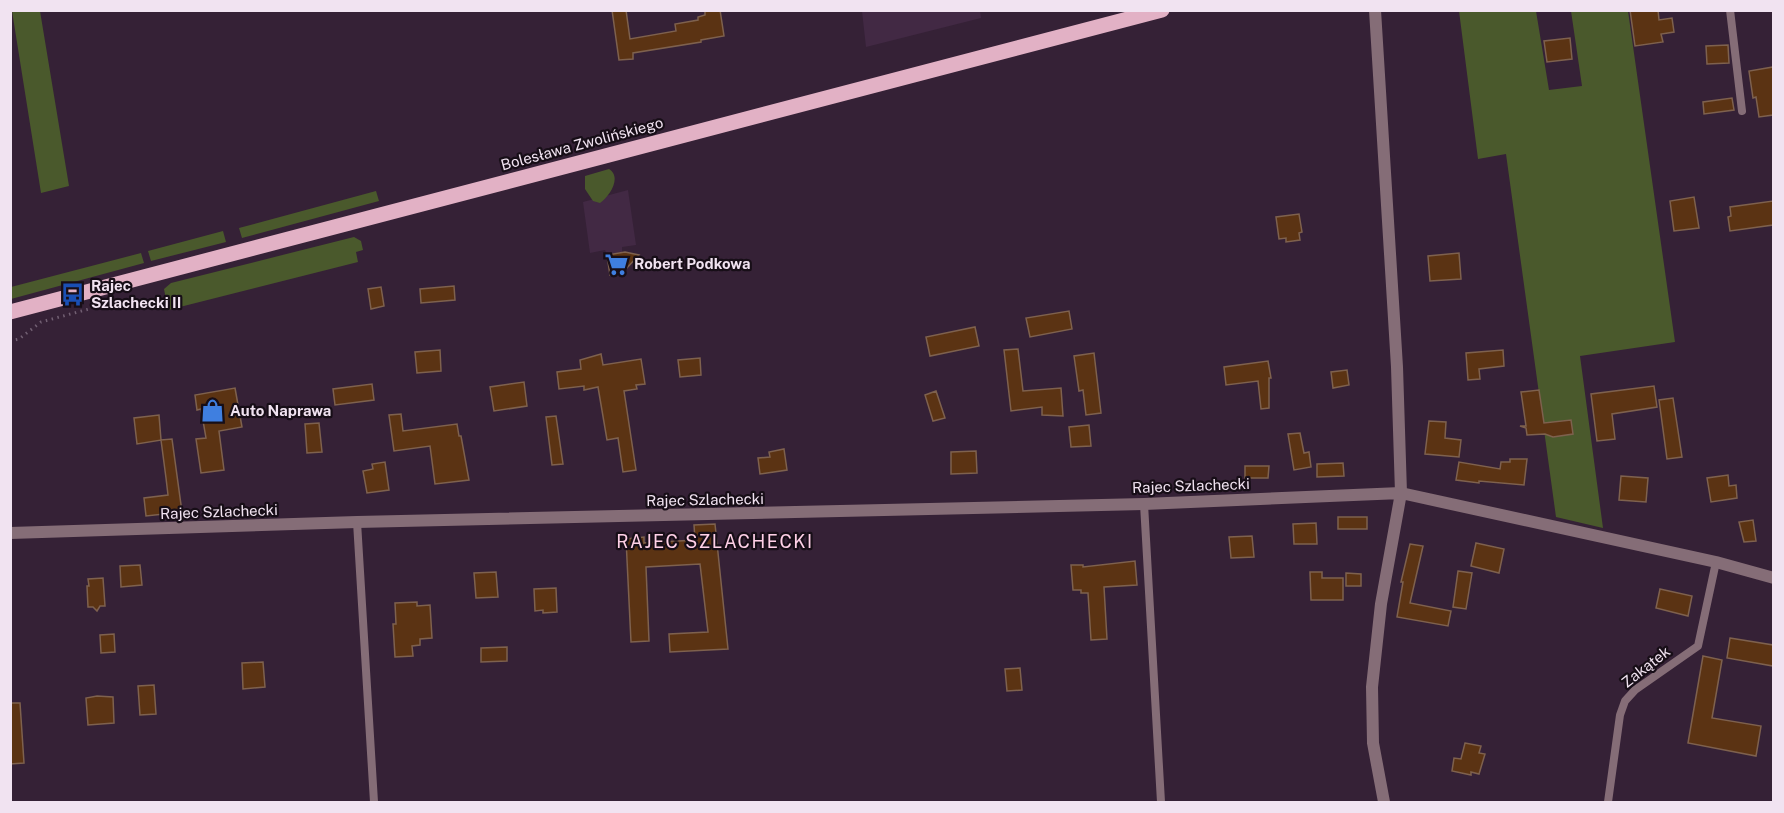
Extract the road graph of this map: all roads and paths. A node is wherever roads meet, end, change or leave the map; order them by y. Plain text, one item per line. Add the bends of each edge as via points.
1 (1162, 10) edge
2 (1375, 10) edge
3 (1730, 10) edge
4 (1742, 111) dead end
5 (89, 309) dead end
6 (10, 312) edge
7 (10, 341) edge
8 (1401, 493) junction
9 (1144, 504) junction
10 (357, 522) junction
11 (10, 533) edge
12 (1716, 562) junction
13 (1773, 578) edge
14 (374, 802) edge
15 (1161, 802) edge
16 (1384, 802) edge
17 (1608, 802) edge

1 - 6 main road, Bolesława Zwolińskiego
2 - 8 street
3 - 4 lane
5 - 7 path via 41,322
8 - 9 street, Rajec Szlachecki
8 - 12 street, Rajec Szlachecki
8 - 16 street via 1381,604 1372,687 1373,743
9 - 10 street, Rajec Szlachecki
9 - 15 lane
10 - 11 street, Rajec Szlachecki
10 - 14 lane
12 - 13 street, Rajec Szlachecki
12 - 17 lane, Zakątek via 1698,646 1625,701

